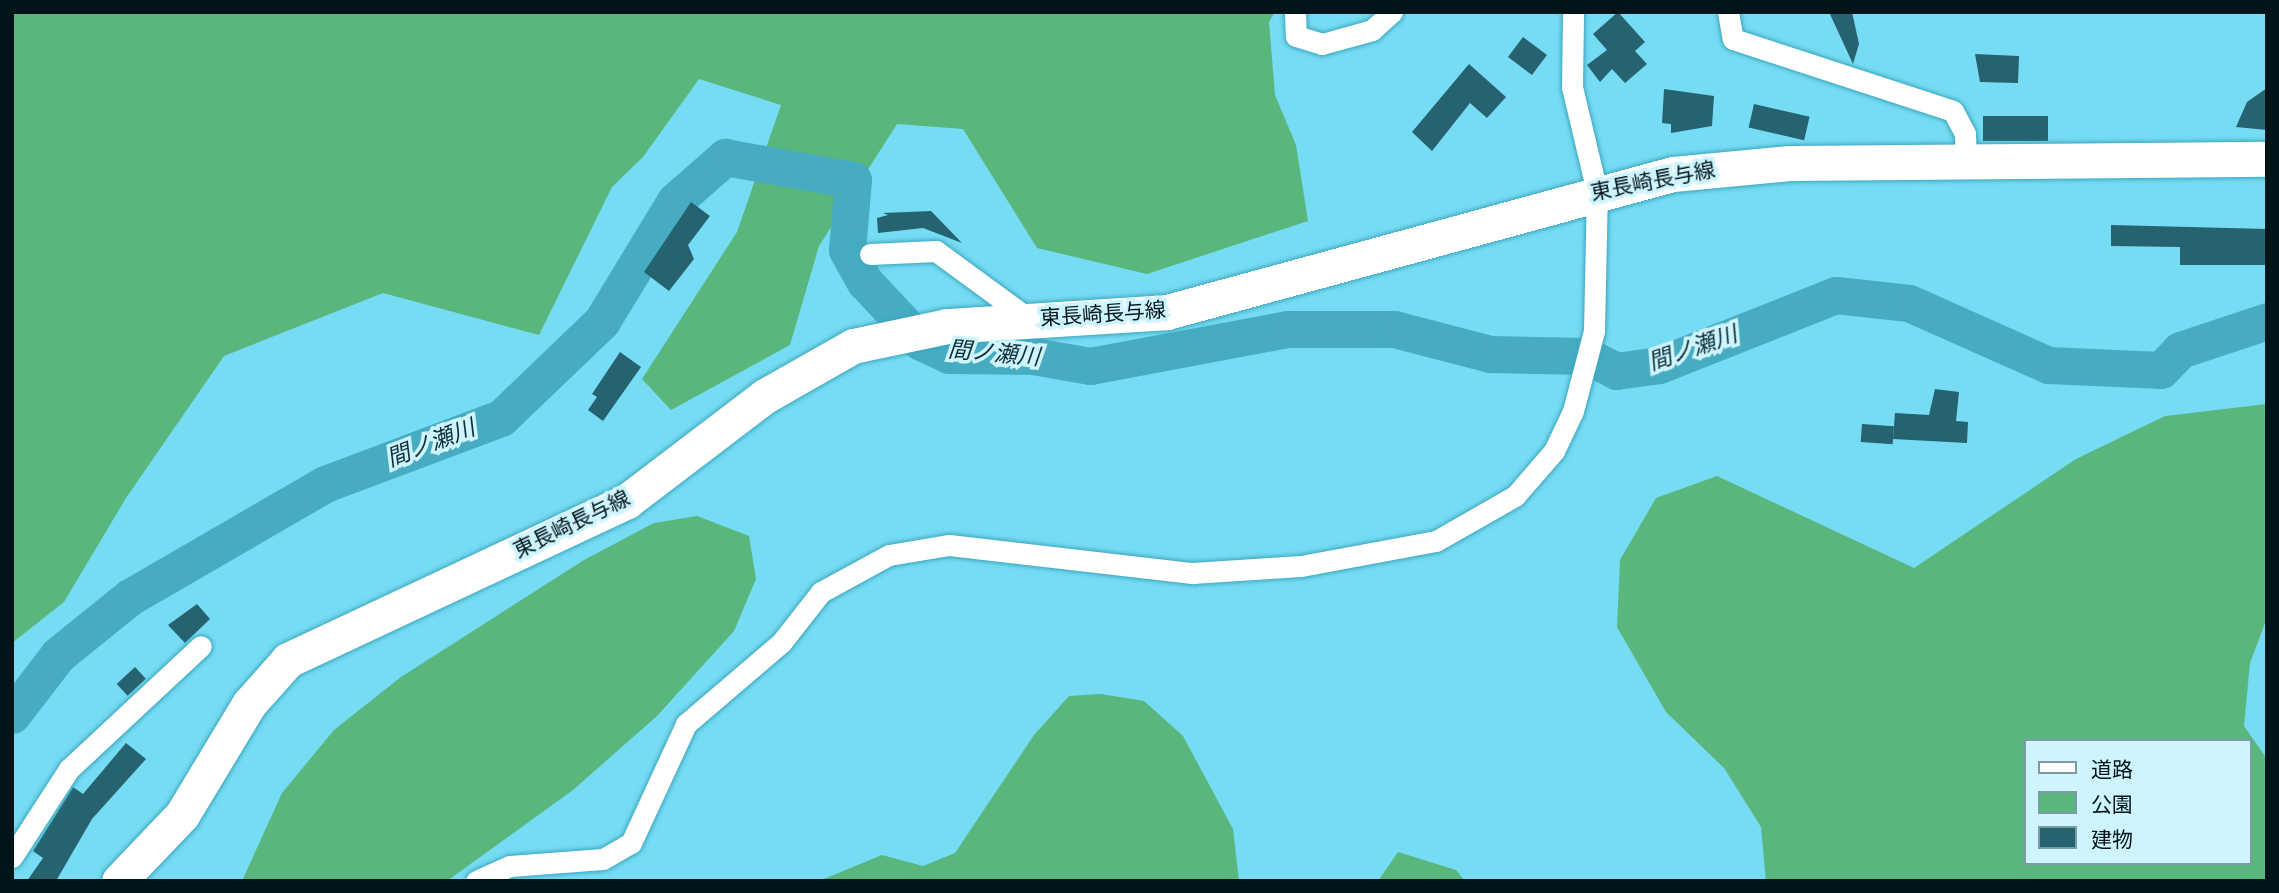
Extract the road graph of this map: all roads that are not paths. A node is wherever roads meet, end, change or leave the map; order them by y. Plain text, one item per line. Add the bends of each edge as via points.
1 (1295, 12) edge
2 (1392, 12) edge
3 (1573, 12) edge
4 (1728, 12) edge
5 (2267, 159) edge
6 (1966, 162) junction
7 (1597, 192) junction
8 (870, 254) dead end
9 (1029, 319) junction
10 (201, 646) dead end
11 (12, 857) edge
12 (119, 881) edge
13 (476, 881) edge

1 - 2 street via 1296,36 1322,44 1372,30
3 - 7 street via 1573,87
4 - 6 street via 1733,39 1953,111 1965,134
5 - 6 main road, 東長崎長与線
6 - 7 main road, 東長崎長与線 via 1754,166 1673,174
7 - 9 main road, 東長崎長与線 via 1167,312
7 - 13 street via 1594,331 1573,411 1554,451 1515,496 1436,541 1301,566 1192,573 949,545 889,555 821,592 781,643 686,724 631,843 603,859 510,866
8 - 9 street via 936,251
9 - 12 main road, 東長崎長与線 via 899,331 853,346 765,396 627,500 288,660 249,704 181,815
10 - 11 street via 69,769

